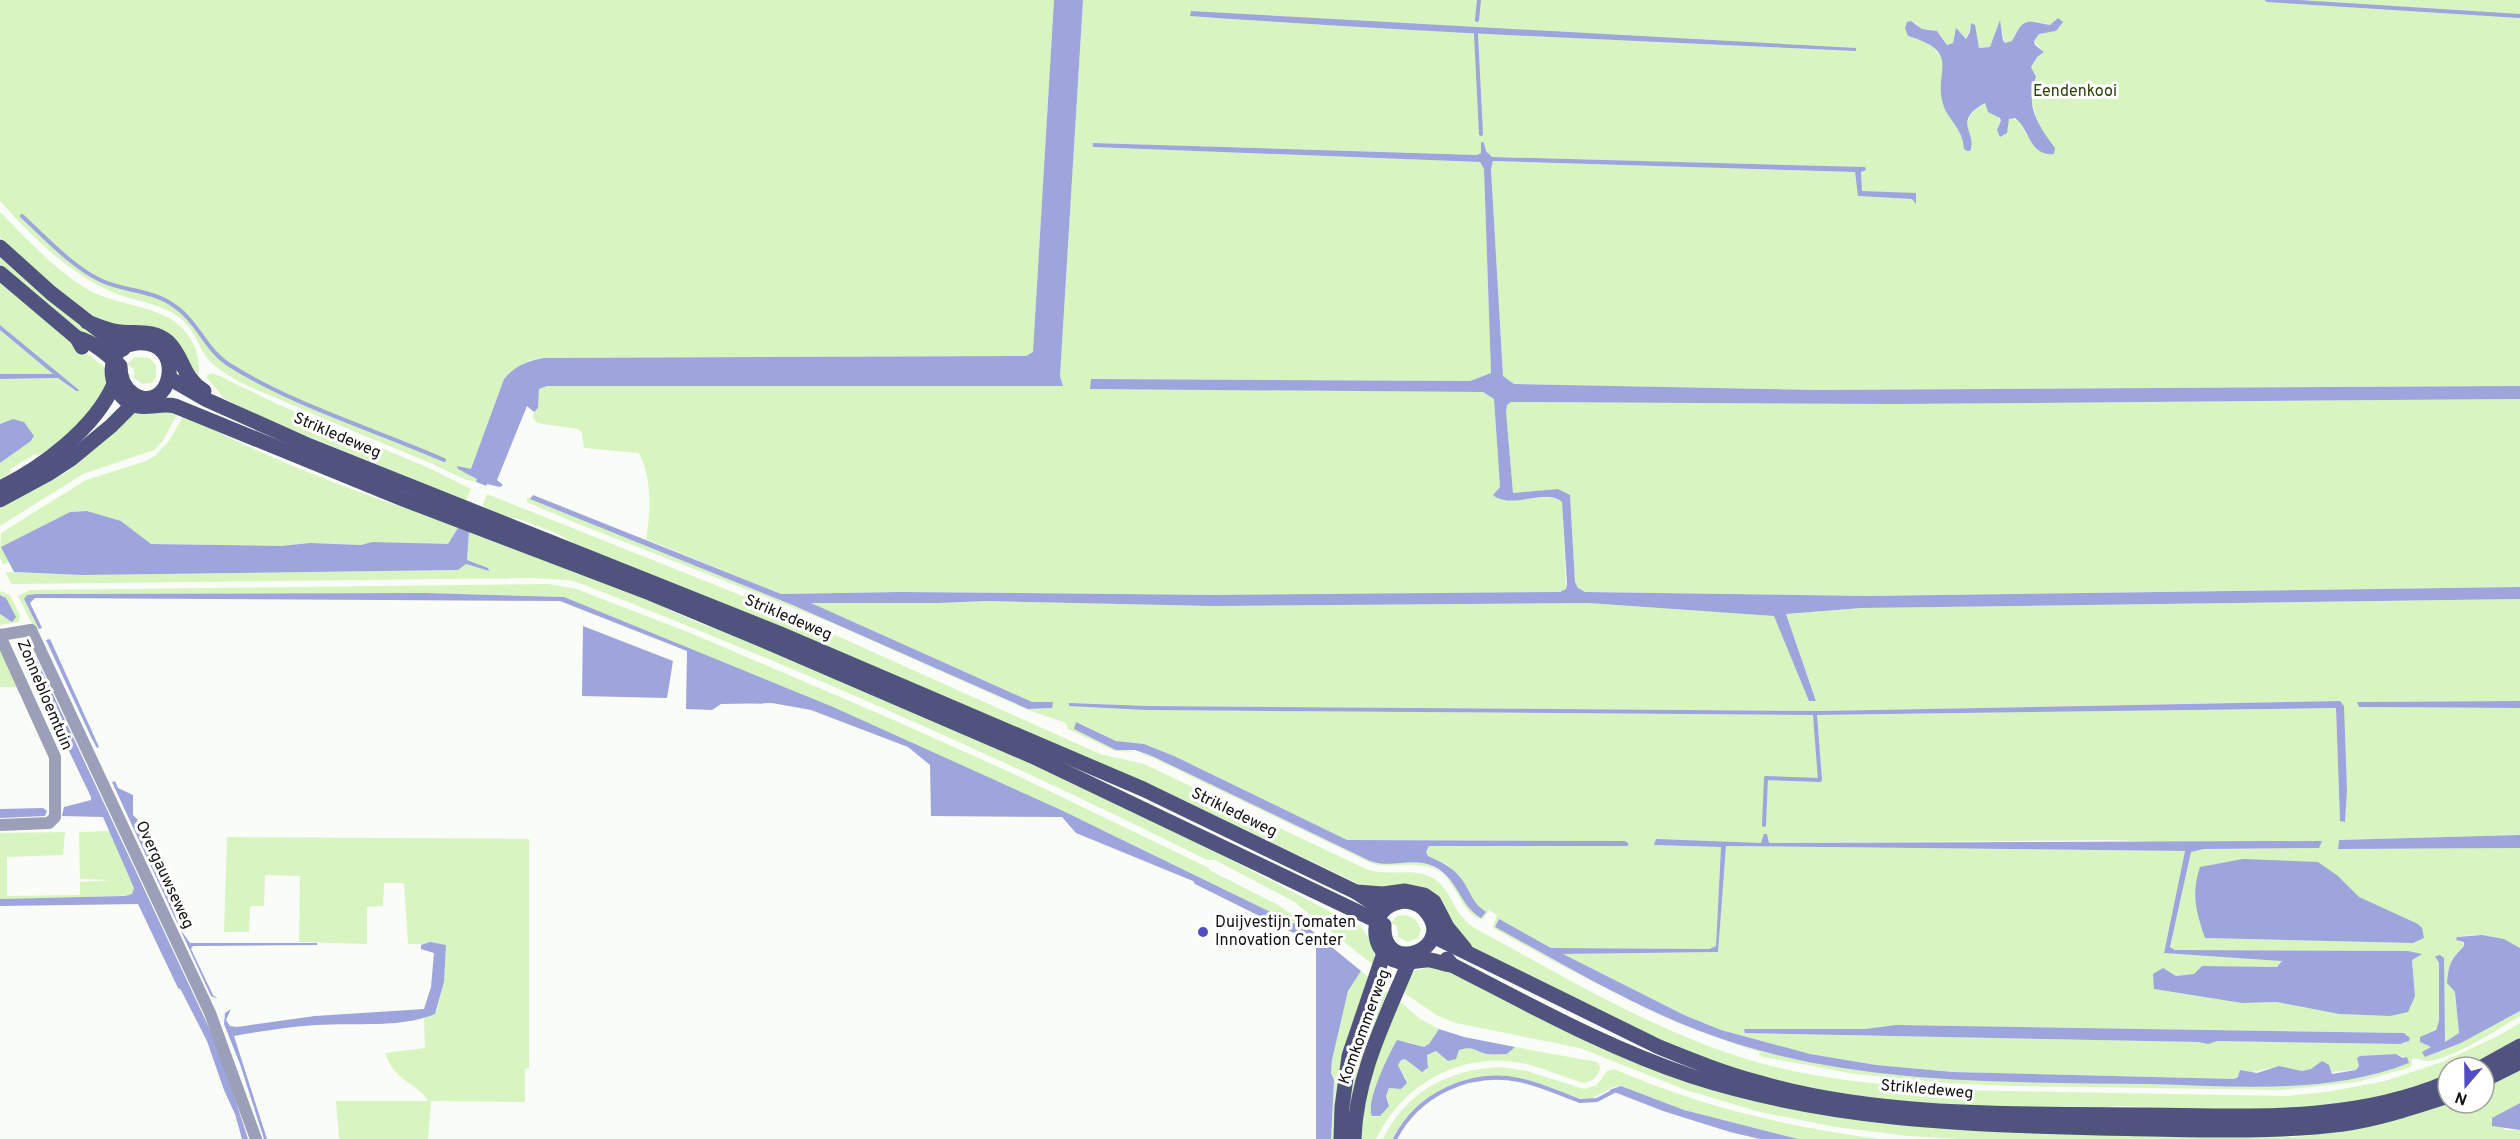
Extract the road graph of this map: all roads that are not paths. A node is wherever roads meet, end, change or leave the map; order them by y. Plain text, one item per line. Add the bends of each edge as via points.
1 (0, 247) edge
2 (0, 273) edge
3 (87, 322) junction
4 (116, 359) junction
5 (169, 378) junction
6 (114, 384) junction
7 (162, 398) junction
8 (130, 399) junction
9 (221, 405) junction
10 (0, 488) edge
11 (0, 500) edge
12 (461, 513) junction
13 (477, 519) junction
14 (0, 628) edge
15 (31, 630) junction
16 (0, 635) edge
17 (0, 825) edge
18 (1356, 892) junction
19 (1379, 920) junction
20 (1467, 951) junction
21 (1421, 952) junction
22 (1384, 953) junction
23 (2520, 1046) edge
24 (2496, 1059) edge
25 (2520, 1062) edge
26 (2496, 1074) edge
27 (2436, 1086) edge
28 (2436, 1100) edge
29 (256, 1139) edge
30 (1341, 1139) edge
31 (1354, 1139) edge

1 - 3 main road
2 - 4 main road via 77,338
3 - 4 main road
3 - 9 main road via 111,330 160,336 173,347 192,382
4 - 5 main road via 138,343 156,348 166,357
4 - 6 main road
4 - 8 main road
5 - 7 main road
5 - 9 main road, Strikledeweg
6 - 8 main road
6 - 10 main road via 68,443
7 - 8 main road
7 - 12 main road, Strikledeweg via 393,495
8 - 11 main road via 86,447 48,474
9 - 12 main road, Strikledeweg
12 - 13 main road, Strikledeweg
13 - 18 main road, Strikledeweg via 789,638 1143,789
13 - 19 main road, Strikledeweg via 1032,756
14 - 15 street
15 - 16 street
15 - 29 street, Overgauwseweg via 210,1013
16 - 17 street, Zonnebloemtuin via 55,757 53,821
18 - 19 main road, Strikledeweg
18 - 20 main road via 1405,891 1424,895 1434,902 1447,927
19 - 21 main road via 1390,946 1401,953
19 - 21 main road via 1390,905 1402,901 1415,903 1430,917 1433,927
19 - 22 main road via 1377,941
20 - 21 main road, Strikledeweg
20 - 27 main road, Strikledeweg via 1696,1062 1758,1083 1846,1100 1971,1112 2293,1116 2391,1101
21 - 22 main road via 1396,961
21 - 28 main road, Strikledeweg via 1580,1031 1690,1075 1776,1100 1845,1112 2025,1126 2295,1128 2345,1124
21 - 31 main road, Komkommerweg via 1365,1075
22 - 30 main road, Komkommerweg via 1349,1056
23 - 24 main road
25 - 26 main road

